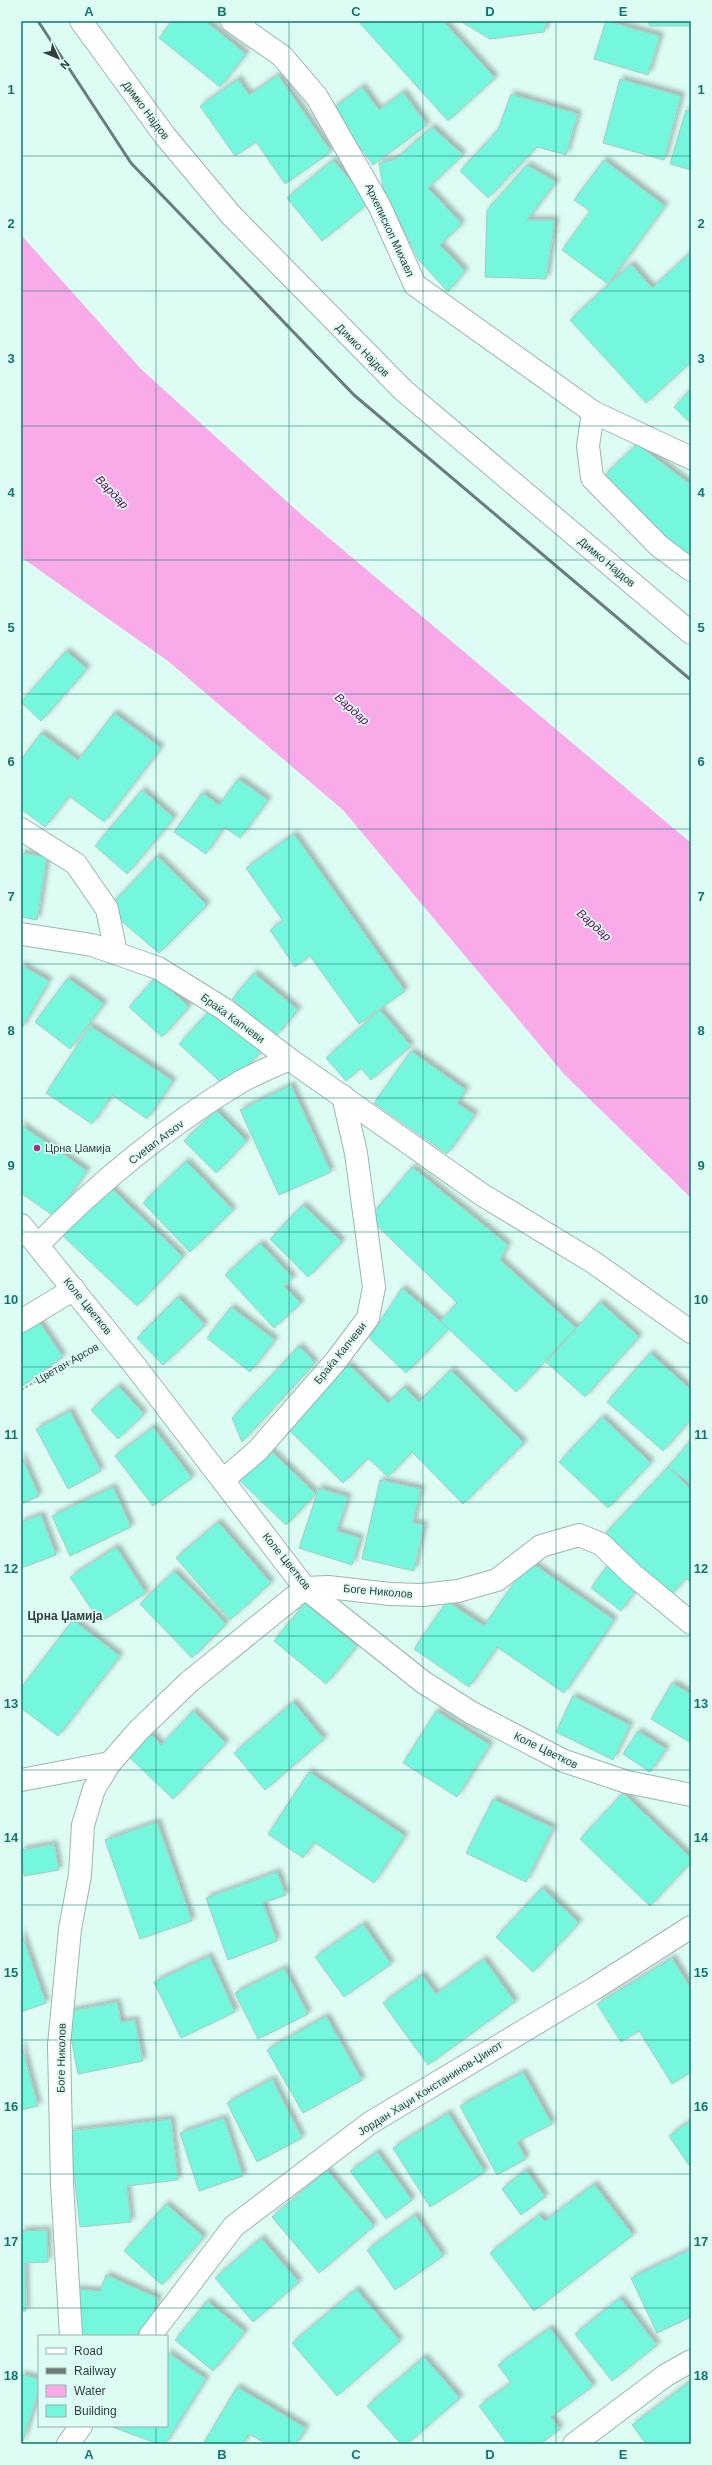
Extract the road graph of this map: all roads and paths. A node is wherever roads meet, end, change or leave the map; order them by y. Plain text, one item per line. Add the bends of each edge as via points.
1 (81, 21) edge
2 (232, 21) edge
3 (593, 412) junction
4 (691, 458) edge
5 (691, 570) edge
6 (691, 633) edge
7 (21, 828) edge
8 (21, 934) edge
9 (116, 953) junction
10 (289, 1059) junction
11 (343, 1096) junction
12 (21, 1225) edge
13 (38, 1245) junction
14 (74, 1289) junction
15 (21, 1321) edge
16 (691, 1332) edge
17 (112, 1337) junction
18 (21, 1390) edge
19 (223, 1480) junction
20 (305, 1588) junction
21 (691, 1623) edge
22 (110, 1763) junction
23 (21, 1780) edge
24 (691, 1795) edge
25 (691, 1927) edge
26 (71, 2335) edge
27 (151, 2335) edge
28 (691, 2361) edge
29 (574, 2444) edge

1 - 6 street, Димко Најдов via 165,136 231,215 403,390
2 - 3 street, Архепископ Михаел via 282,56 317,97 380,207 415,285
3 - 4 street, Архепископ Михаел
3 - 5 street via 588,446 592,478 659,546
7 - 9 street via 76,864 107,909
8 - 9 street, Браќа Капчеви via 92,945
9 - 10 street, Браќа Капчеви via 158,968 224,1008
10 - 11 street, Браќа Капчеви
10 - 13 street, Cvetan Arsov via 242,1081 170,1130 70,1211
11 - 16 street, Браќа Капчеви via 481,1194 593,1262
11 - 19 street, Браќа Капчеви via 356,1153 374,1287 368,1318 335,1362 258,1450
12 - 13 street, Коле Цветков
13 - 14 street, Коле Цветков
14 - 15 street
14 - 17 street, Коле Цветков
17 - 18 path, Цветан Арсов
17 - 19 street, Коле Цветков
19 - 20 street, Коле Цветков
20 - 21 street, Боге Николов via 328,1587 414,1594 458,1591 497,1580 541,1546 579,1535 601,1544 632,1574
20 - 22 street, Боге Николов via 189,1682 138,1731
20 - 24 street, Коле Цветков via 423,1682 472,1713 564,1761 627,1782
22 - 23 street
22 - 26 street, Боге Николов via 94,1789 83,1825 80,1875 70,1929 59,2045 62,2184
25 - 27 street, Јордан Хаџи Констанинов-Џинот via 595,1988 370,2123 234,2226
28 - 29 street via 666,2375

